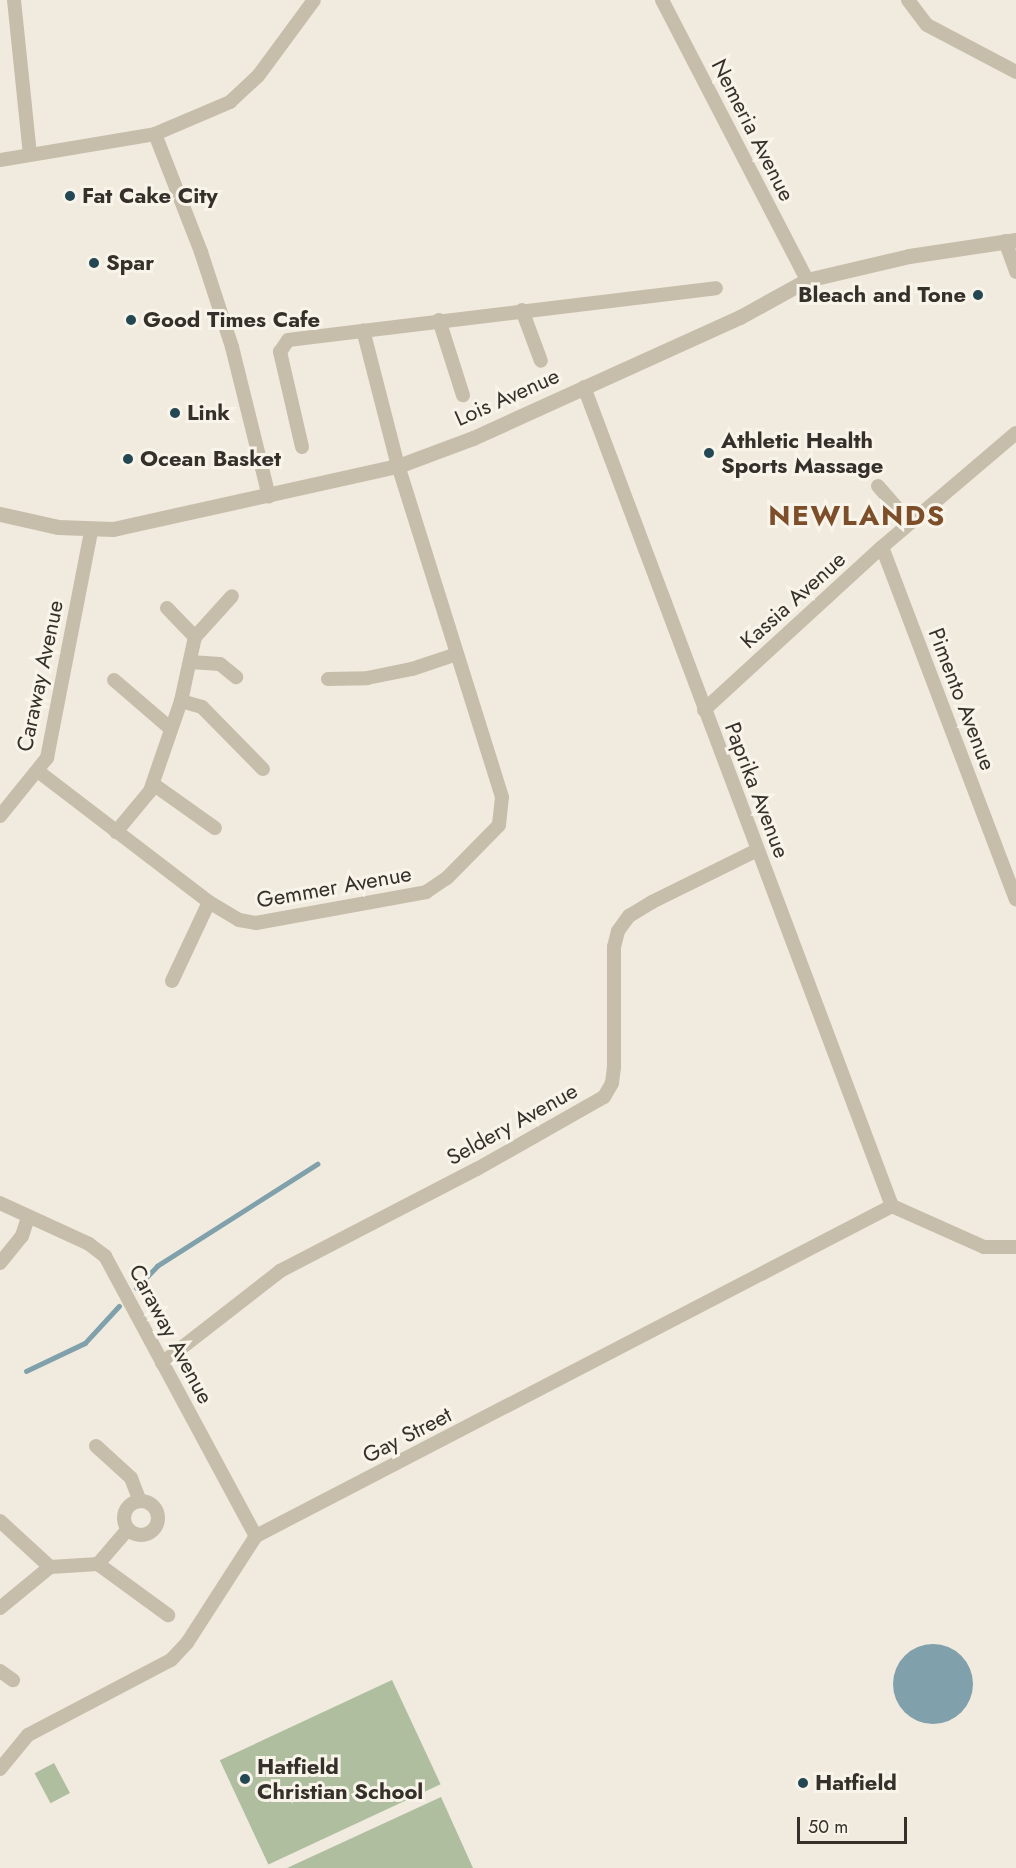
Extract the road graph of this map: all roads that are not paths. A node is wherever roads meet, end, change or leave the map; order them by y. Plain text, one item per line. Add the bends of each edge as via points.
1 (14, 0) edge
2 (314, 0) edge
3 (662, 0) edge
4 (908, 0) edge
5 (1016, 72) edge
6 (155, 134) junction
7 (30, 154) junction
8 (0, 160) edge
9 (1011, 241) edge
10 (1016, 272) edge
11 (807, 280) junction
12 (716, 288) dead end
13 (522, 310) junction
14 (440, 320) junction
15 (363, 330) junction
16 (541, 361) dead end
17 (584, 387) junction
18 (463, 395) dead end
19 (1016, 433) edge
20 (302, 447) dead end
21 (398, 466) junction
22 (878, 486) dead end
23 (269, 497) junction
24 (0, 514) edge
25 (910, 523) junction
26 (91, 531) junction
27 (882, 547) junction
28 (231, 596) dead end
29 (167, 608) dead end
30 (195, 637) junction
31 (457, 654) junction
32 (190, 662) junction
33 (236, 677) dead end
34 (328, 679) dead end
35 (114, 680) dead end
36 (181, 701) junction
37 (704, 710) junction
38 (171, 729) junction
39 (263, 769) dead end
40 (39, 772) junction
41 (153, 784) junction
42 (0, 816) edge
43 (215, 828) dead end
44 (117, 832) junction
45 (756, 850) junction
46 (1016, 899) edge
47 (209, 902) junction
48 (172, 981) dead end
49 (0, 1203) edge
50 (892, 1206) junction
51 (28, 1217) junction
52 (1016, 1247) edge
53 (0, 1263) edge
54 (162, 1363) junction
55 (96, 1446) dead end
56 (140, 1501) junction
57 (0, 1521) edge
58 (128, 1529) junction
59 (256, 1536) junction
60 (98, 1564) junction
61 (50, 1567) junction
62 (0, 1608) edge
63 (168, 1615) dead end
64 (0, 1671) edge
65 (13, 1680) dead end
66 (0, 1769) edge

1 - 7 street
2 - 6 street via 244,91 230,102
3 - 11 street, Nemeria Avenue
4 - 5 street via 933,29
6 - 7 street
6 - 23 street via 201,252 232,347
7 - 8 street
9 - 10 street
9 - 11 street, Lois Avenue via 909,256
11 - 17 street, Lois Avenue via 740,317
12 - 13 street
13 - 14 street
13 - 16 street
14 - 15 street
14 - 18 street
15 - 20 street via 288,340 282,346
15 - 21 street, Gemmer Avenue
17 - 21 street, Lois Avenue via 473,438
17 - 37 street, Paprika Avenue
19 - 25 street, Kassia Avenue
21 - 23 street, Lois Avenue
21 - 31 street, Gemmer Avenue
22 - 25 street
23 - 26 street, Lois Avenue
24 - 26 street, Lois Avenue
25 - 27 street, Kassia Avenue
26 - 40 street, Caraway Avenue via 50,751
27 - 37 street, Kassia Avenue
27 - 46 street, Pimento Avenue
28 - 30 street
29 - 30 street
30 - 32 street
31 - 34 street via 401,672
31 - 47 street, Gemmer Avenue via 502,797 503,812 499,825 447,878 426,892 407,898 255,923 239,920
32 - 33 street via 220,664
32 - 36 street
35 - 38 street
36 - 38 street
36 - 39 street via 202,707
37 - 45 street, Paprika Avenue
38 - 41 street
40 - 42 street, Caraway Avenue
40 - 44 street, Gemmer Avenue
41 - 43 street
41 - 44 street
44 - 47 street, Gemmer Avenue
45 - 50 street, Paprika Avenue
45 - 54 street, Seldery Avenue via 652,902 629,916 618,931 614,947 614,1066 612,1083 604,1096 477,1169 280,1271
47 - 48 street
49 - 51 street, Caraway Avenue
50 - 52 street via 984,1247
50 - 59 street, Gay Street
51 - 53 street via 22,1236
51 - 54 street, Caraway Avenue via 99,1250 111,1265
54 - 59 street, Caraway Avenue
55 - 56 street via 130,1478
56 - 58 street via 126,1510
56 - 58 street via 155,1508 157,1524 146,1534
57 - 61 street
58 - 60 street
59 - 66 street, Gay Street via 171,1660 28,1735
60 - 61 street
60 - 63 street
61 - 62 street
64 - 65 street

